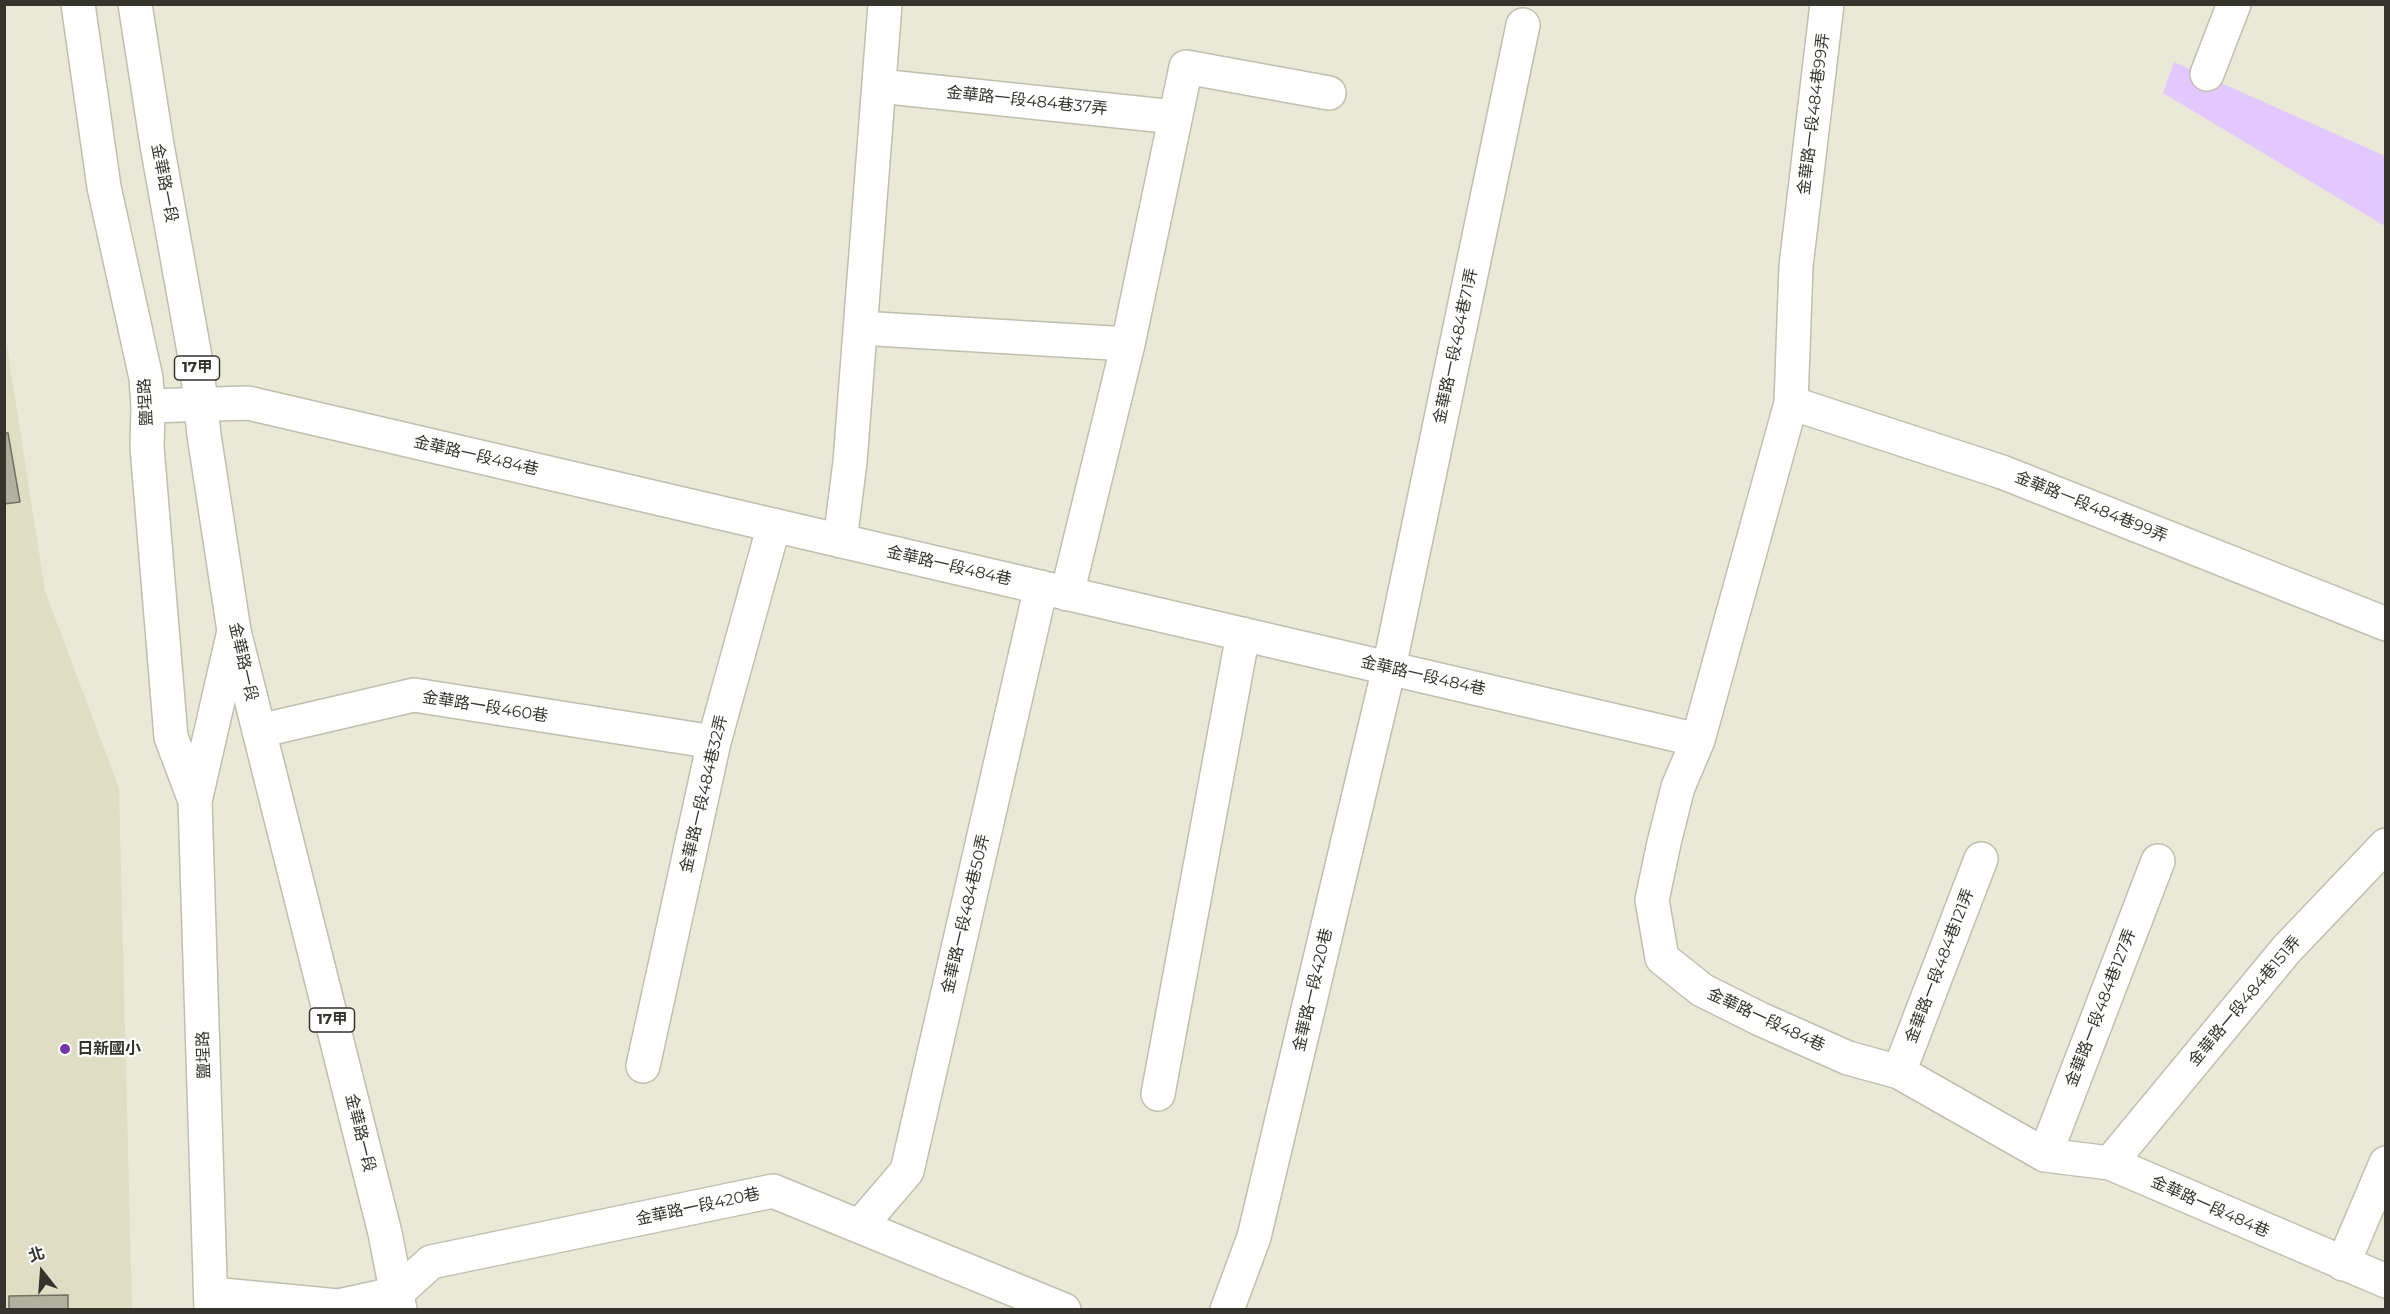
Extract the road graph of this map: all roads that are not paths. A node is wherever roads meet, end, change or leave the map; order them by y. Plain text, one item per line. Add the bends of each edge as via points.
1 (78, 4) edge
2 (135, 4) edge
3 (885, 4) edge
4 (1827, 4) edge
5 (2234, 4) edge
6 (1523, 25) dead end
7 (2206, 74) dead end
8 (879, 86) junction
9 (1329, 93) dead end
10 (1175, 117) junction
11 (860, 328) junction
12 (1128, 344) junction
13 (201, 403) junction
14 (1791, 403) junction
15 (148, 405) junction
16 (774, 525) junction
17 (840, 541) junction
18 (1054, 590) junction
19 (2385, 624) edge
20 (234, 631) junction
21 (1243, 634) junction
22 (1389, 668) junction
23 (259, 731) junction
24 (1698, 740) junction
25 (714, 742) junction
26 (195, 801) junction
27 (2385, 845) edge
28 (1981, 859) dead end
29 (2158, 861) dead end
30 (643, 1066) dead end
31 (1899, 1072) junction
32 (1158, 1094) dead end
33 (2045, 1155) junction
34 (2110, 1163) junction
35 (2385, 1163) edge
36 (860, 1226) junction
37 (2343, 1264) junction
38 (2385, 1281) edge
39 (398, 1301) edge
40 (212, 1302) edge
41 (1064, 1310) edge
42 (1227, 1310) edge

1 - 15 street, 鹽埕路 via 104,187 146,378
2 - 13 street, 金華路一段 / 17甲
3 - 8 street
4 - 14 street, 金華路一段484巷99弄 via 1796,266
5 - 7 street
6 - 22 street, 金華路一段484巷71弄
8 - 10 street, 金華路一段484巷37弄
8 - 11 street
9 - 10 street via 1186,67
10 - 12 street
11 - 12 street
11 - 17 street
12 - 18 street
13 - 15 street, 金華路一段484巷
13 - 16 street, 金華路一段484巷 via 248,403
13 - 20 street, 金華路一段 / 17甲
14 - 19 street, 金華路一段484巷99弄 via 2002,472
14 - 24 street, 金華路一段484巷99弄
15 - 26 street, 鹽埕路 via 147,447 171,737
16 - 17 street, 金華路一段484巷
16 - 25 street, 金華路一段484巷32弄
17 - 18 street, 金華路一段484巷
18 - 21 street, 金華路一段484巷
18 - 36 street, 金華路一段484巷50弄 via 907,1171
20 - 23 street, 金華路一段 / 17甲
20 - 26 street, 鹽埕路
21 - 22 street, 金華路一段484巷
21 - 32 street
22 - 24 street, 金華路一段484巷
22 - 42 street, 金華路一段420巷 via 1254,1237
23 - 25 street, 金華路一段460巷 via 414,695
23 - 39 street, 金華路一段 / 17甲 via 385,1233
24 - 31 street, 金華路一段484巷 via 1678,787 1652,900 1662,958 1702,990 1760,1019 1848,1058
25 - 30 street, 金華路一段484巷32弄
26 - 40 street, 鹽埕路
27 - 34 street, 金華路一段484巷151弄 via 2286,951
28 - 31 street, 金華路一段484巷121弄
29 - 33 street, 金華路一段484巷127弄
31 - 33 street, 金華路一段484巷
33 - 34 street, 金華路一段484巷
34 - 37 street, 金華路一段484巷
35 - 37 street
36 - 39 street, 金華路一段420巷 via 773,1191 431,1262
36 - 41 street, 金華路一段420巷
37 - 38 street, 金華路一段484巷
39 - 40 street via 338,1306

